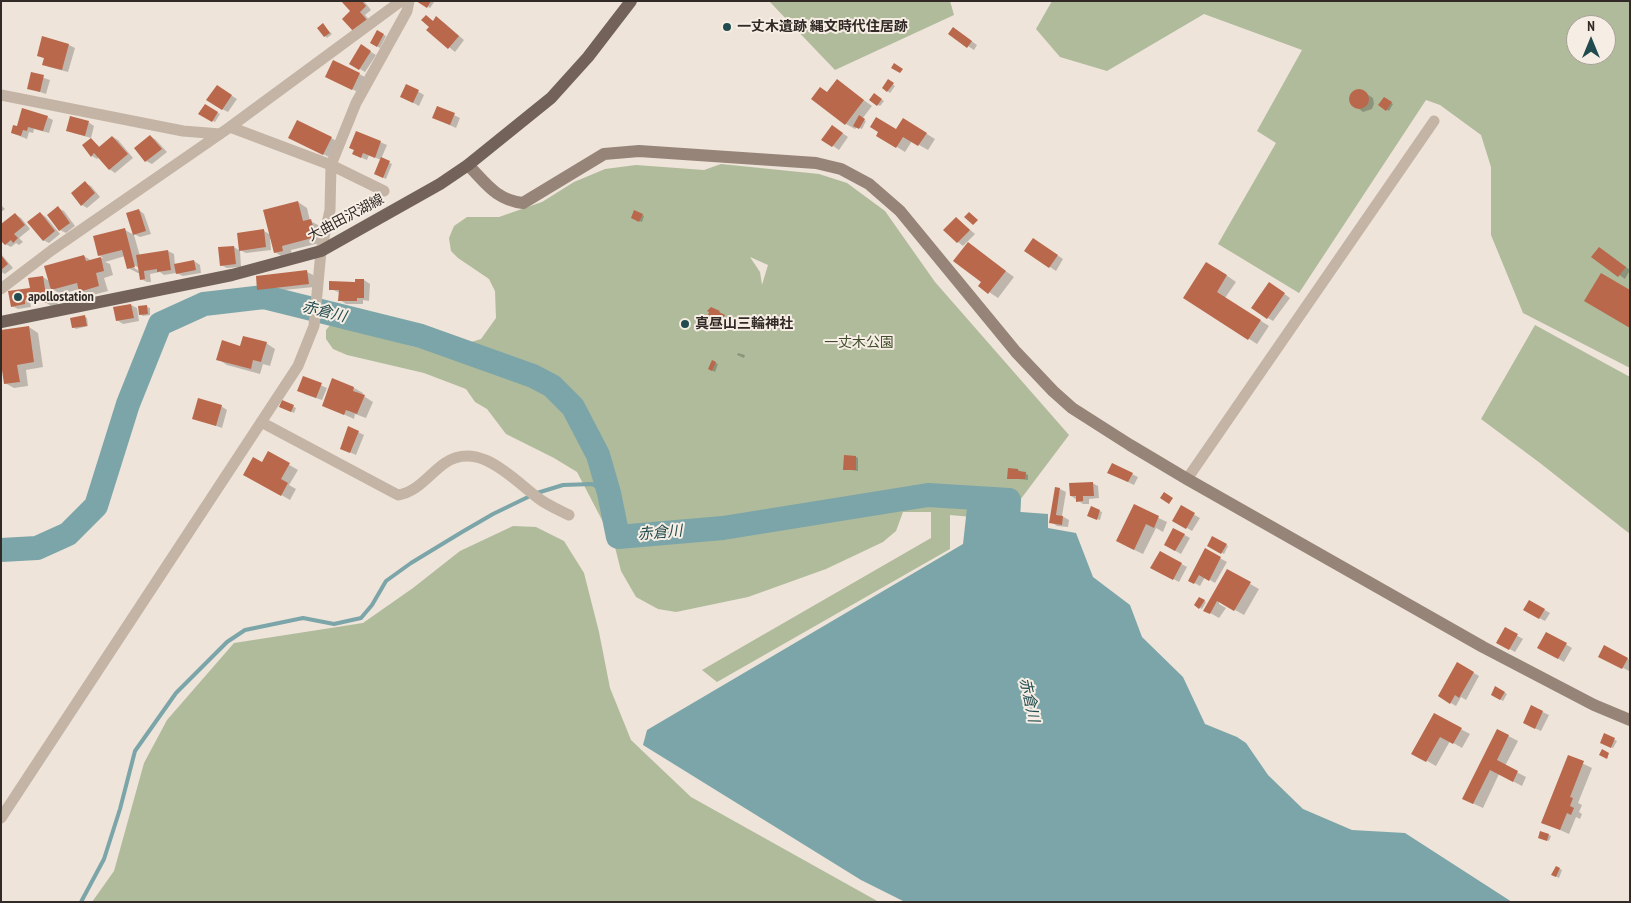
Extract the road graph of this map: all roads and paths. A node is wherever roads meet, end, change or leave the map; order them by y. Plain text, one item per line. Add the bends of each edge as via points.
1 (401, 1) edge
2 (409, 1) edge
3 (631, 1) edge
4 (1, 95) edge
5 (1434, 121) dead end
6 (230, 127) junction
7 (220, 134) junction
8 (331, 165) junction
9 (468, 165) junction
10 (384, 191) dead end
11 (321, 251) junction
12 (1, 289) edge
13 (1, 322) edge
14 (262, 422) junction
15 (1187, 479) junction
16 (569, 515) dead end
17 (1630, 720) edge
18 (1, 818) edge

1 - 6 street
2 - 8 street via 356,103
3 - 9 main road, 大曲田沢湖線 via 552,98
4 - 7 street via 184,131
5 - 15 street
6 - 7 street
6 - 8 street
7 - 12 street
8 - 10 street
8 - 11 street via 330,210
9 - 11 main road, 大曲田沢湖線
9 - 15 street via 498,196 510,202 523,203 604,154 639,151 816,163 840,169 869,184 900,211 984,314 1072,408
11 - 13 main road, 大曲田沢湖線 via 232,275
11 - 14 street via 314,326 298,366
14 - 16 street via 398,495 408,494 446,462 461,456 478,457 496,466 540,500
14 - 18 street
15 - 17 street via 1483,647 1594,705

